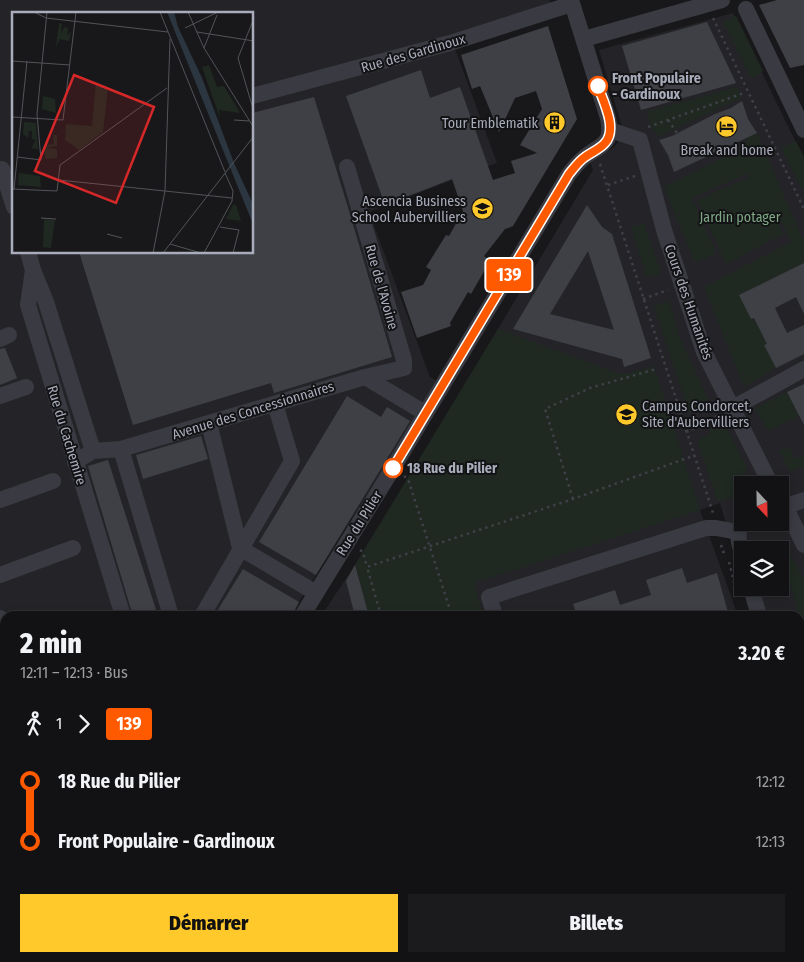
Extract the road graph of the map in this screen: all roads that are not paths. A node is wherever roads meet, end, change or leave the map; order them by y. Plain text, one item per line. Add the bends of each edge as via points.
1 (722, 0) edge
2 (572, 2) edge
3 (746, 9) dead end
4 (584, 39) junction
5 (254, 95) edge
6 (800, 114) edge
7 (610, 130) junction
8 (804, 130) edge
9 (347, 167) dead end
10 (5, 168) edge
11 (12, 198) edge
12 (29, 254) edge
13 (33, 270) junction
14 (804, 369) edge
15 (365, 376) junction
16 (26, 387) dead end
17 (0, 396) edge
18 (275, 404) junction
19 (731, 409) junction
20 (425, 414) junction
21 (209, 423) junction
22 (121, 449) junction
23 (93, 451) junction
24 (75, 462) junction
25 (765, 476) edge
26 (53, 481) dead end
27 (0, 500) edge
28 (804, 500) edge
29 (789, 503) edge
30 (789, 517) edge
31 (734, 527) edge
32 (804, 545) edge
33 (73, 548) dead end
34 (240, 548) junction
35 (0, 575) edge
36 (316, 593) junction
37 (748, 596) edge
38 (121, 611) edge
39 (170, 611) edge
40 (205, 611) edge
41 (305, 611) edge
42 (494, 611) edge
43 (756, 611) edge

1 - 4 street
2 - 4 street
2 - 5 street, Rue des Gardinoux via 450,43
3 - 6 street
4 - 7 street
6 - 8 street
7 - 19 street, Cours des Humanités via 640,140 664,230 704,352
7 - 20 street, Rue du Pilier via 605,144 569,174
9 - 15 street, Rue de l'Avoine via 404,360 404,368
10 - 11 street
12 - 13 street, Rue du Cachemire
13 - 23 street
13 - 24 street, Rue du Cachemire via 28,304
14 - 19 street
15 - 18 street, Avenue des Concessionnaires
15 - 20 street
16 - 17 street
18 - 21 street, Avenue des Concessionnaires
18 - 34 street via 292,461
19 - 25 street, Cours des Humanités
20 - 36 street, Rue du Pilier
21 - 22 street, Avenue des Concessionnaires
21 - 34 street
22 - 23 street, Avenue des Concessionnaires
22 - 39 street
23 - 24 street, Avenue des Concessionnaires
24 - 38 street, Rue du Cachemire
26 - 27 street
28 - 29 street
30 - 32 street
31 - 42 street via 706,528 489,596
33 - 35 street
34 - 36 street
34 - 40 street
36 - 41 street, Rue du Pilier
37 - 43 street

